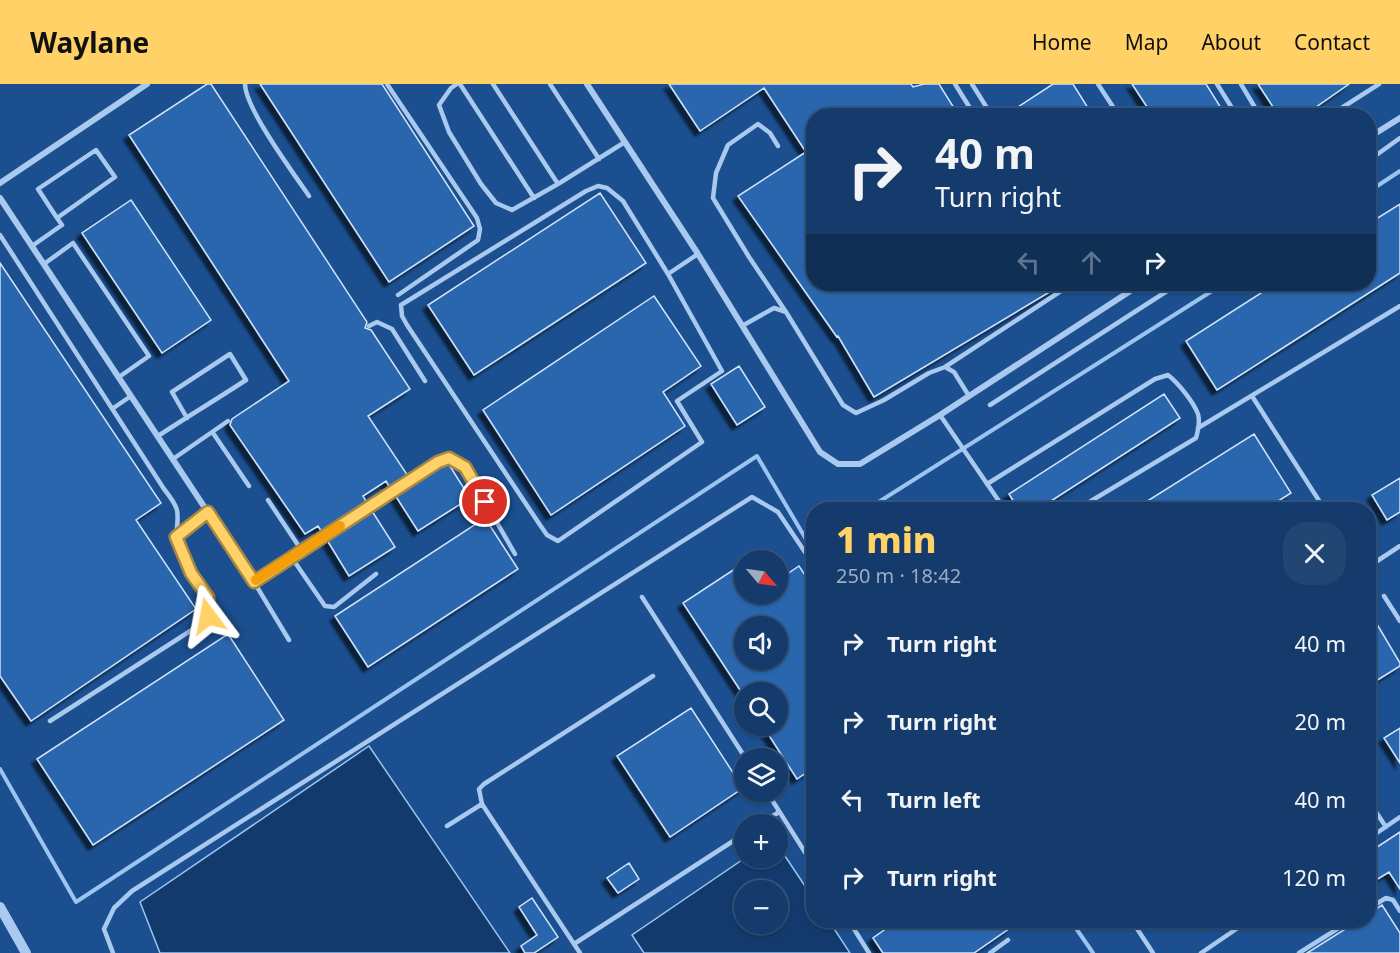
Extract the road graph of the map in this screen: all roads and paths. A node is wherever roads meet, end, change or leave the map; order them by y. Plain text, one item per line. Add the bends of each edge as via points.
1 (147, 84) edge
2 (245, 84) edge
3 (387, 84) edge
4 (458, 84) edge
5 (493, 84) edge
6 (550, 84) edge
7 (587, 84) edge
8 (955, 84) edge
9 (972, 84) edge
10 (1098, 84) edge
11 (1217, 84) edge
12 (1241, 84) edge
13 (1379, 84) edge
14 (970, 108) edge
15 (987, 108) edge
16 (1114, 108) edge
17 (1232, 108) edge
18 (1255, 108) edge
19 (1342, 108) edge
20 (1400, 118) edge
21 (1376, 133) edge
22 (1400, 138) edge
23 (625, 142) junction
24 (778, 146) dead end
25 (1376, 155) edge
26 (599, 159) junction
27 (0, 183) edge
28 (558, 184) junction
29 (309, 196) dead end
30 (0, 198) edge
31 (534, 198) junction
32 (57, 218) junction
33 (0, 235) edge
34 (32, 246) junction
35 (698, 254) junction
36 (44, 264) junction
37 (668, 274) junction
38 (1059, 291) edge
39 (1130, 291) edge
40 (1167, 291) edge
41 (398, 295) dead end
42 (1400, 306) edge
43 (786, 312) junction
44 (369, 326) dead end
45 (742, 326) junction
46 (945, 367) junction
47 (119, 377) junction
48 (425, 381) dead end
49 (131, 396) junction
50 (969, 396) junction
51 (1252, 396) junction
52 (990, 405) dead end
53 (112, 409) junction
54 (940, 415) junction
55 (187, 418) junction
56 (228, 422) dead end
57 (1198, 428) junction
58 (213, 433) junction
59 (158, 436) junction
60 (173, 459) junction
61 (987, 484) junction
62 (249, 486) dead end
63 (268, 500) dead end
64 (999, 502) edge
65 (1090, 502) edge
66 (1319, 502) edge
67 (208, 512) junction
68 (176, 537) junction
69 (1400, 546) edge
70 (302, 551) junction
71 (806, 554) edge
72 (515, 555) dead end
73 (292, 558) junction
74 (1376, 562) edge
75 (376, 574) dead end
76 (254, 582) junction
77 (1384, 596) dead end
78 (642, 597) dead end
79 (1400, 621) edge
80 (289, 640) dead end
81 (653, 676) dead end
82 (50, 721) dead end
83 (739, 748) edge
84 (773, 802) edge
85 (482, 804) junction
86 (779, 812) junction
87 (1376, 812) edge
88 (776, 814) edge
89 (1400, 817) edge
90 (447, 826) dead end
91 (1386, 827) junction
92 (1376, 834) edge
93 (734, 840) edge
94 (806, 854) edge
95 (1376, 904) edge
96 (0, 907) edge
97 (1400, 911) edge
98 (853, 928) edge
99 (1137, 928) edge
100 (1238, 928) edge
101 (1339, 928) edge
102 (1008, 940) dead end
103 (574, 944) junction
104 (26, 953) edge
105 (113, 953) edge
106 (580, 953) edge
107 (869, 953) edge
108 (990, 953) edge
109 (1153, 953) edge
110 (1201, 953) edge
111 (1299, 953) edge

1 - 27 street
2 - 29 lane via 245,92 265,130
3 - 41 lane via 477,218 480,229 478,240
4 - 31 lane
4 - 31 lane via 439,105 449,132 481,184 496,203 512,210
5 - 28 lane
6 - 26 lane
7 - 23 street
8 - 14 lane
9 - 15 lane
10 - 16 lane
11 - 17 lane
12 - 18 lane
13 - 19 lane
20 - 21 street
22 - 25 lane
23 - 26 lane
23 - 35 street
24 - 43 lane via 758,124 728,145 716,173 713,198
26 - 28 lane
28 - 31 lane
30 - 34 street
32 - 32 lane via 38,189 96,150 115,177
32 - 34 lane via 62,225
33 - 53 lane
34 - 36 street
35 - 37 lane
35 - 45 street
36 - 47 street
36 - 47 lane via 73,243 149,356
37 - 37 lane via 623,201 598,186 401,305 407,325 540,525 558,541 702,442 677,401 722,371
38 - 46 lane
39 - 50 street
40 - 52 lane
42 - 51 lane
43 - 45 lane via 774,308
43 - 46 lane via 843,405 856,413
44 - 48 lane via 377,322 393,329
45 - 54 street via 820,452 838,464 860,464
46 - 50 lane via 954,372
47 - 49 street
49 - 53 lane
49 - 59 street
50 - 54 street
51 - 57 lane
51 - 66 lane
53 - 68 lane via 177,505
54 - 61 lane
55 - 55 lane via 172,392 230,354 246,380
55 - 59 lane
56 - 58 lane
57 - 61 lane via 1198,415 1168,375 1155,379
57 - 65 lane via 1196,438
58 - 60 lane
58 - 62 lane
59 - 60 street
60 - 67 street
61 - 64 lane
63 - 70 lane
67 - 68 lane
67 - 76 street
68 - 82 lane via 191,573 208,597 208,616
69 - 74 lane
70 - 72 lane via 449,458 465,467
70 - 73 lane
71 - 105 lane via 778,512 752,497 132,891 114,908 104,929
73 - 75 lane via 325,606 334,607
73 - 76 lane
76 - 80 lane
77 - 79 lane
78 - 83 lane
81 - 85 lane via 484,784 479,789
84 - 86 lane
85 - 90 lane
85 - 103 lane
86 - 88 lane
86 - 94 lane
87 - 91 lane
89 - 91 lane
91 - 92 lane
93 - 103 lane
95 - 97 lane via 1386,898 1393,900
96 - 104 street
98 - 107 lane
99 - 109 lane
100 - 110 lane
101 - 111 lane
102 - 108 lane
103 - 106 lane

